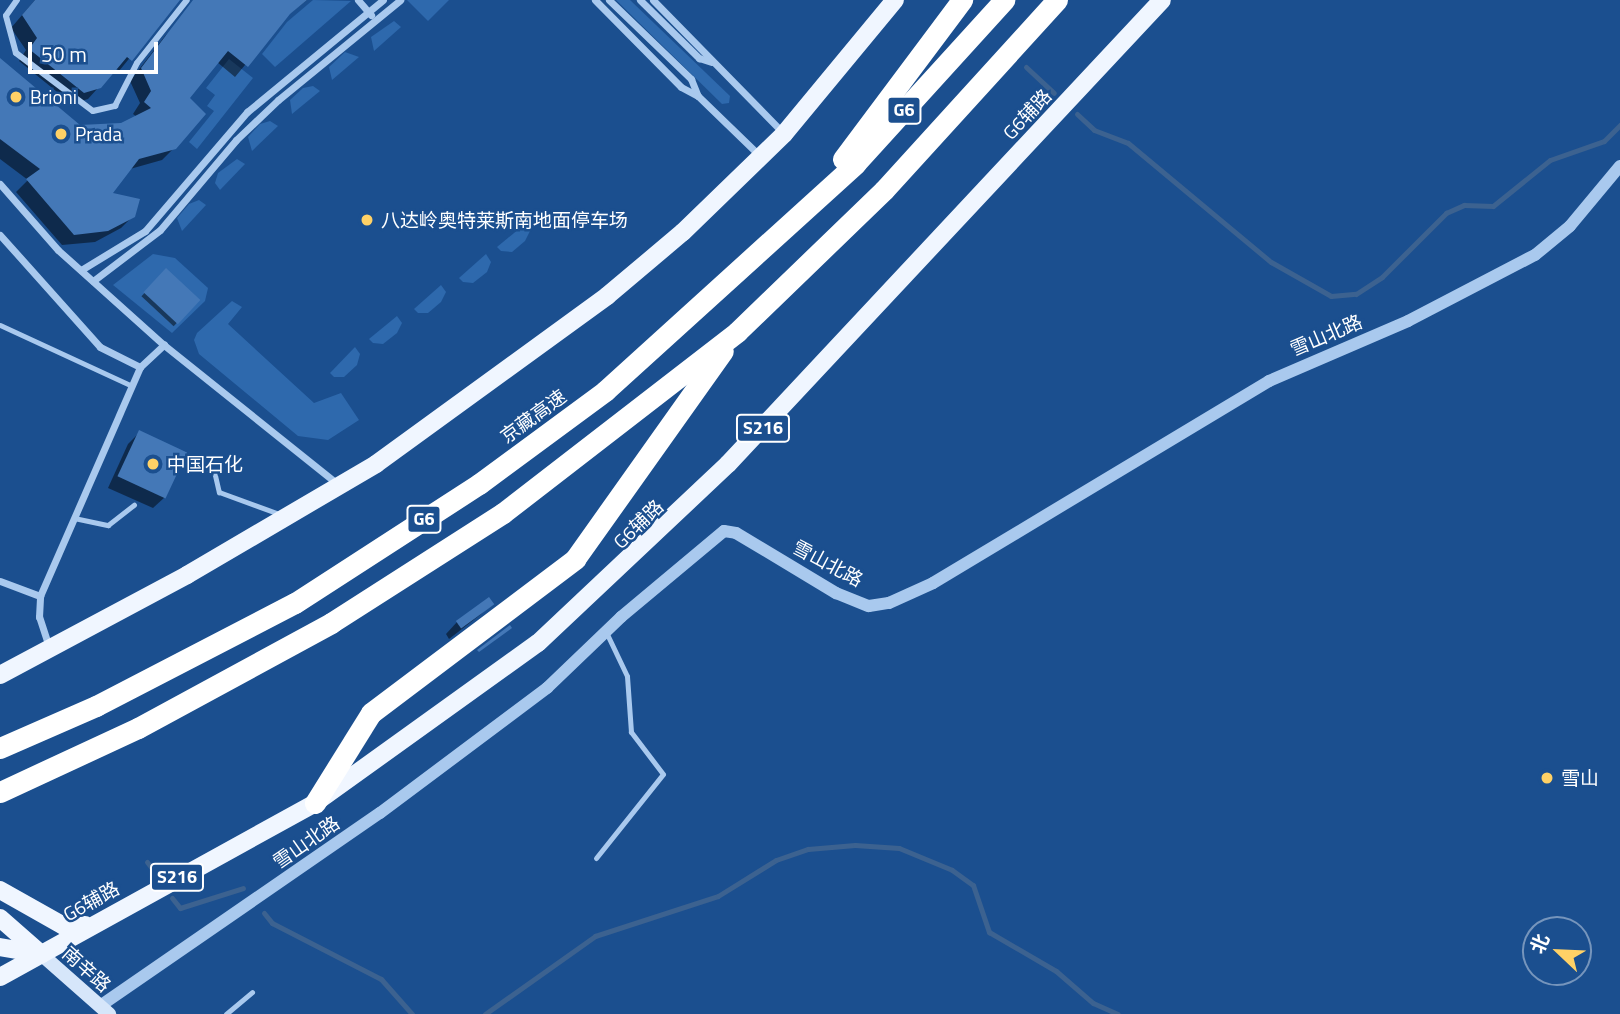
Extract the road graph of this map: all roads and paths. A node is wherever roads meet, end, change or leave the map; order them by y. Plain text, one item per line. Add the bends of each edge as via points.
1 (17, 0) edge
2 (187, 0) edge
3 (358, 0) edge
4 (383, 0) edge
5 (400, 0) edge
6 (595, 0) edge
7 (609, 0) edge
8 (640, 0) edge
9 (653, 0) edge
10 (895, 0) edge
11 (962, 0) edge
12 (1004, 0) edge
13 (1057, 0) edge
14 (1162, 0) edge
15 (368, 12) junction
16 (376, 20) junction
17 (711, 63) junction
18 (698, 96) junction
19 (784, 134) junction
20 (760, 157) junction
21 (1620, 166) edge
22 (0, 184) edge
23 (800, 216) junction
24 (0, 235) edge
25 (81, 270) junction
26 (93, 281) junction
27 (0, 325) edge
28 (737, 332) junction
29 (164, 345) junction
30 (140, 367) junction
31 (132, 386) junction
32 (187, 461) dead end
33 (340, 485) junction
34 (134, 505) dead end
35 (285, 516) junction
36 (73, 517) junction
37 (0, 581) edge
38 (40, 596) junction
39 (606, 632) junction
40 (49, 647) junction
41 (0, 675) edge
42 (0, 748) edge
43 (0, 792) edge
44 (315, 803) junction
45 (596, 858) dead end
46 (0, 890) edge
47 (0, 918) edge
48 (88, 925) junction
49 (0, 947) edge
50 (41, 954) junction
51 (23, 961) junction
52 (0, 976) edge
53 (252, 992) dead end
54 (104, 1010) edge
55 (226, 1014) edge

1 - 2 street via 6,16 16,52 93,111 115,106 137,63
3 - 15 street
4 - 15 street
5 - 16 street
6 - 18 street via 681,87
7 - 18 street via 691,79
8 - 17 street via 699,58
9 - 17 street via 703,49
10 - 19 main road
11 - 23 highway
12 - 23 highway, 京藏高速 / G6 via 855,164
13 - 28 highway via 884,190
14 - 44 main road, G6辅路 / S216 via 819,369 635,557 538,643
15 - 16 street
15 - 25 street via 247,112 145,231
16 - 26 street via 236,140 160,230
17 - 19 street
18 - 20 street
19 - 20 main road
20 - 33 main road via 683,232 607,296 484,388
21 - 39 street, 雪山北路 via 1570,226 1535,255 1408,321 1269,381 933,583 889,603 869,606 836,593 737,533 724,531
22 - 25 street
23 - 42 highway, 京藏高速 / G6 via 605,391 480,484 295,603 96,706
24 - 30 street via 100,347
25 - 26 street
26 - 29 street
27 - 31 lane
28 - 43 highway via 503,513 331,623 138,728
28 - 44 highway via 575,559 371,713
29 - 30 street
29 - 33 street
30 - 31 street
31 - 36 street
32 - 35 lane via 214,471 219,492
33 - 35 main road
34 - 36 lane via 108,525
35 - 40 main road via 187,575
36 - 38 street
37 - 38 street
38 - 40 street via 39,617
39 - 45 lane via 627,676 631,732 663,774
39 - 54 street, 雪山北路 via 547,688
40 - 41 main road
44 - 48 main road, G6辅路 / S216
46 - 48 main road via 64,926
47 - 50 main road
48 - 50 main road, G6辅路 / S216
49 - 50 main road
49 - 51 main road
50 - 51 main road, G6辅路 / S216
50 - 54 main road, 南辛路
51 - 52 main road, G6辅路 / S216
53 - 55 lane

